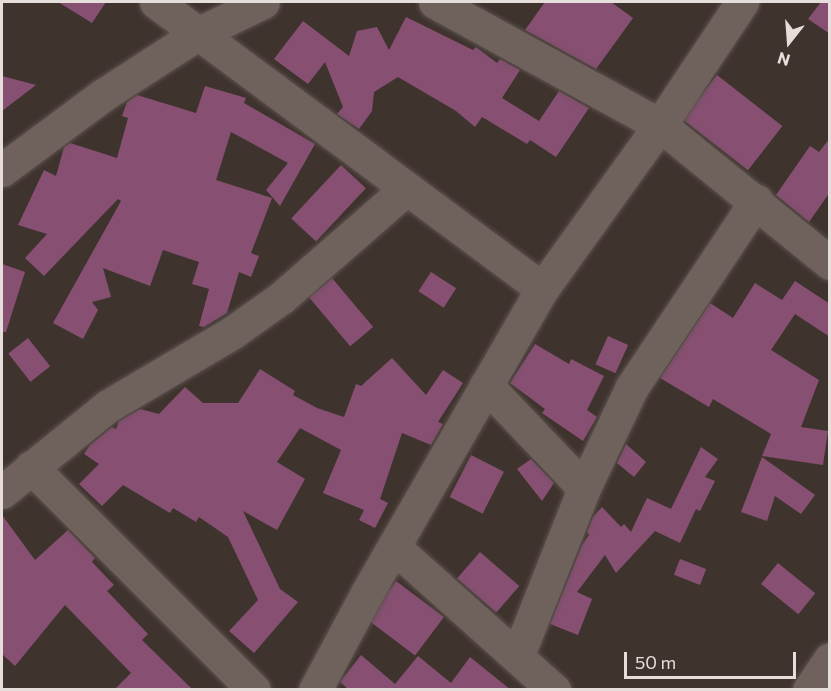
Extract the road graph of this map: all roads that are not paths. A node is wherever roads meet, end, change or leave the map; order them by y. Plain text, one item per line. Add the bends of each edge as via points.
1 (156, 2) edge
2 (263, 2) edge
3 (435, 2) edge
4 (742, 2) edge
5 (199, 33) junction
6 (660, 125) junction
7 (2, 170) edge
8 (407, 188) junction
9 (756, 201) junction
10 (830, 263) edge
11 (542, 289) junction
12 (486, 385) junction
13 (31, 467) junction
14 (584, 488) junction
15 (2, 492) edge
16 (394, 547) junction
17 (518, 655) junction
18 (830, 659) edge
19 (254, 690) edge
20 (315, 690) edge
21 (554, 690) edge
22 (809, 690) edge

1 - 5 street
2 - 5 street
3 - 6 street
4 - 6 street
5 - 7 street via 103,95
5 - 8 street
6 - 9 street
6 - 11 street
8 - 11 street
8 - 13 street via 281,298 233,332 128,393
9 - 10 street
9 - 14 street via 632,387
11 - 12 street
12 - 14 street
12 - 16 street
13 - 15 street
13 - 19 street
14 - 17 street
16 - 17 street
16 - 20 street
17 - 21 street
18 - 22 street

